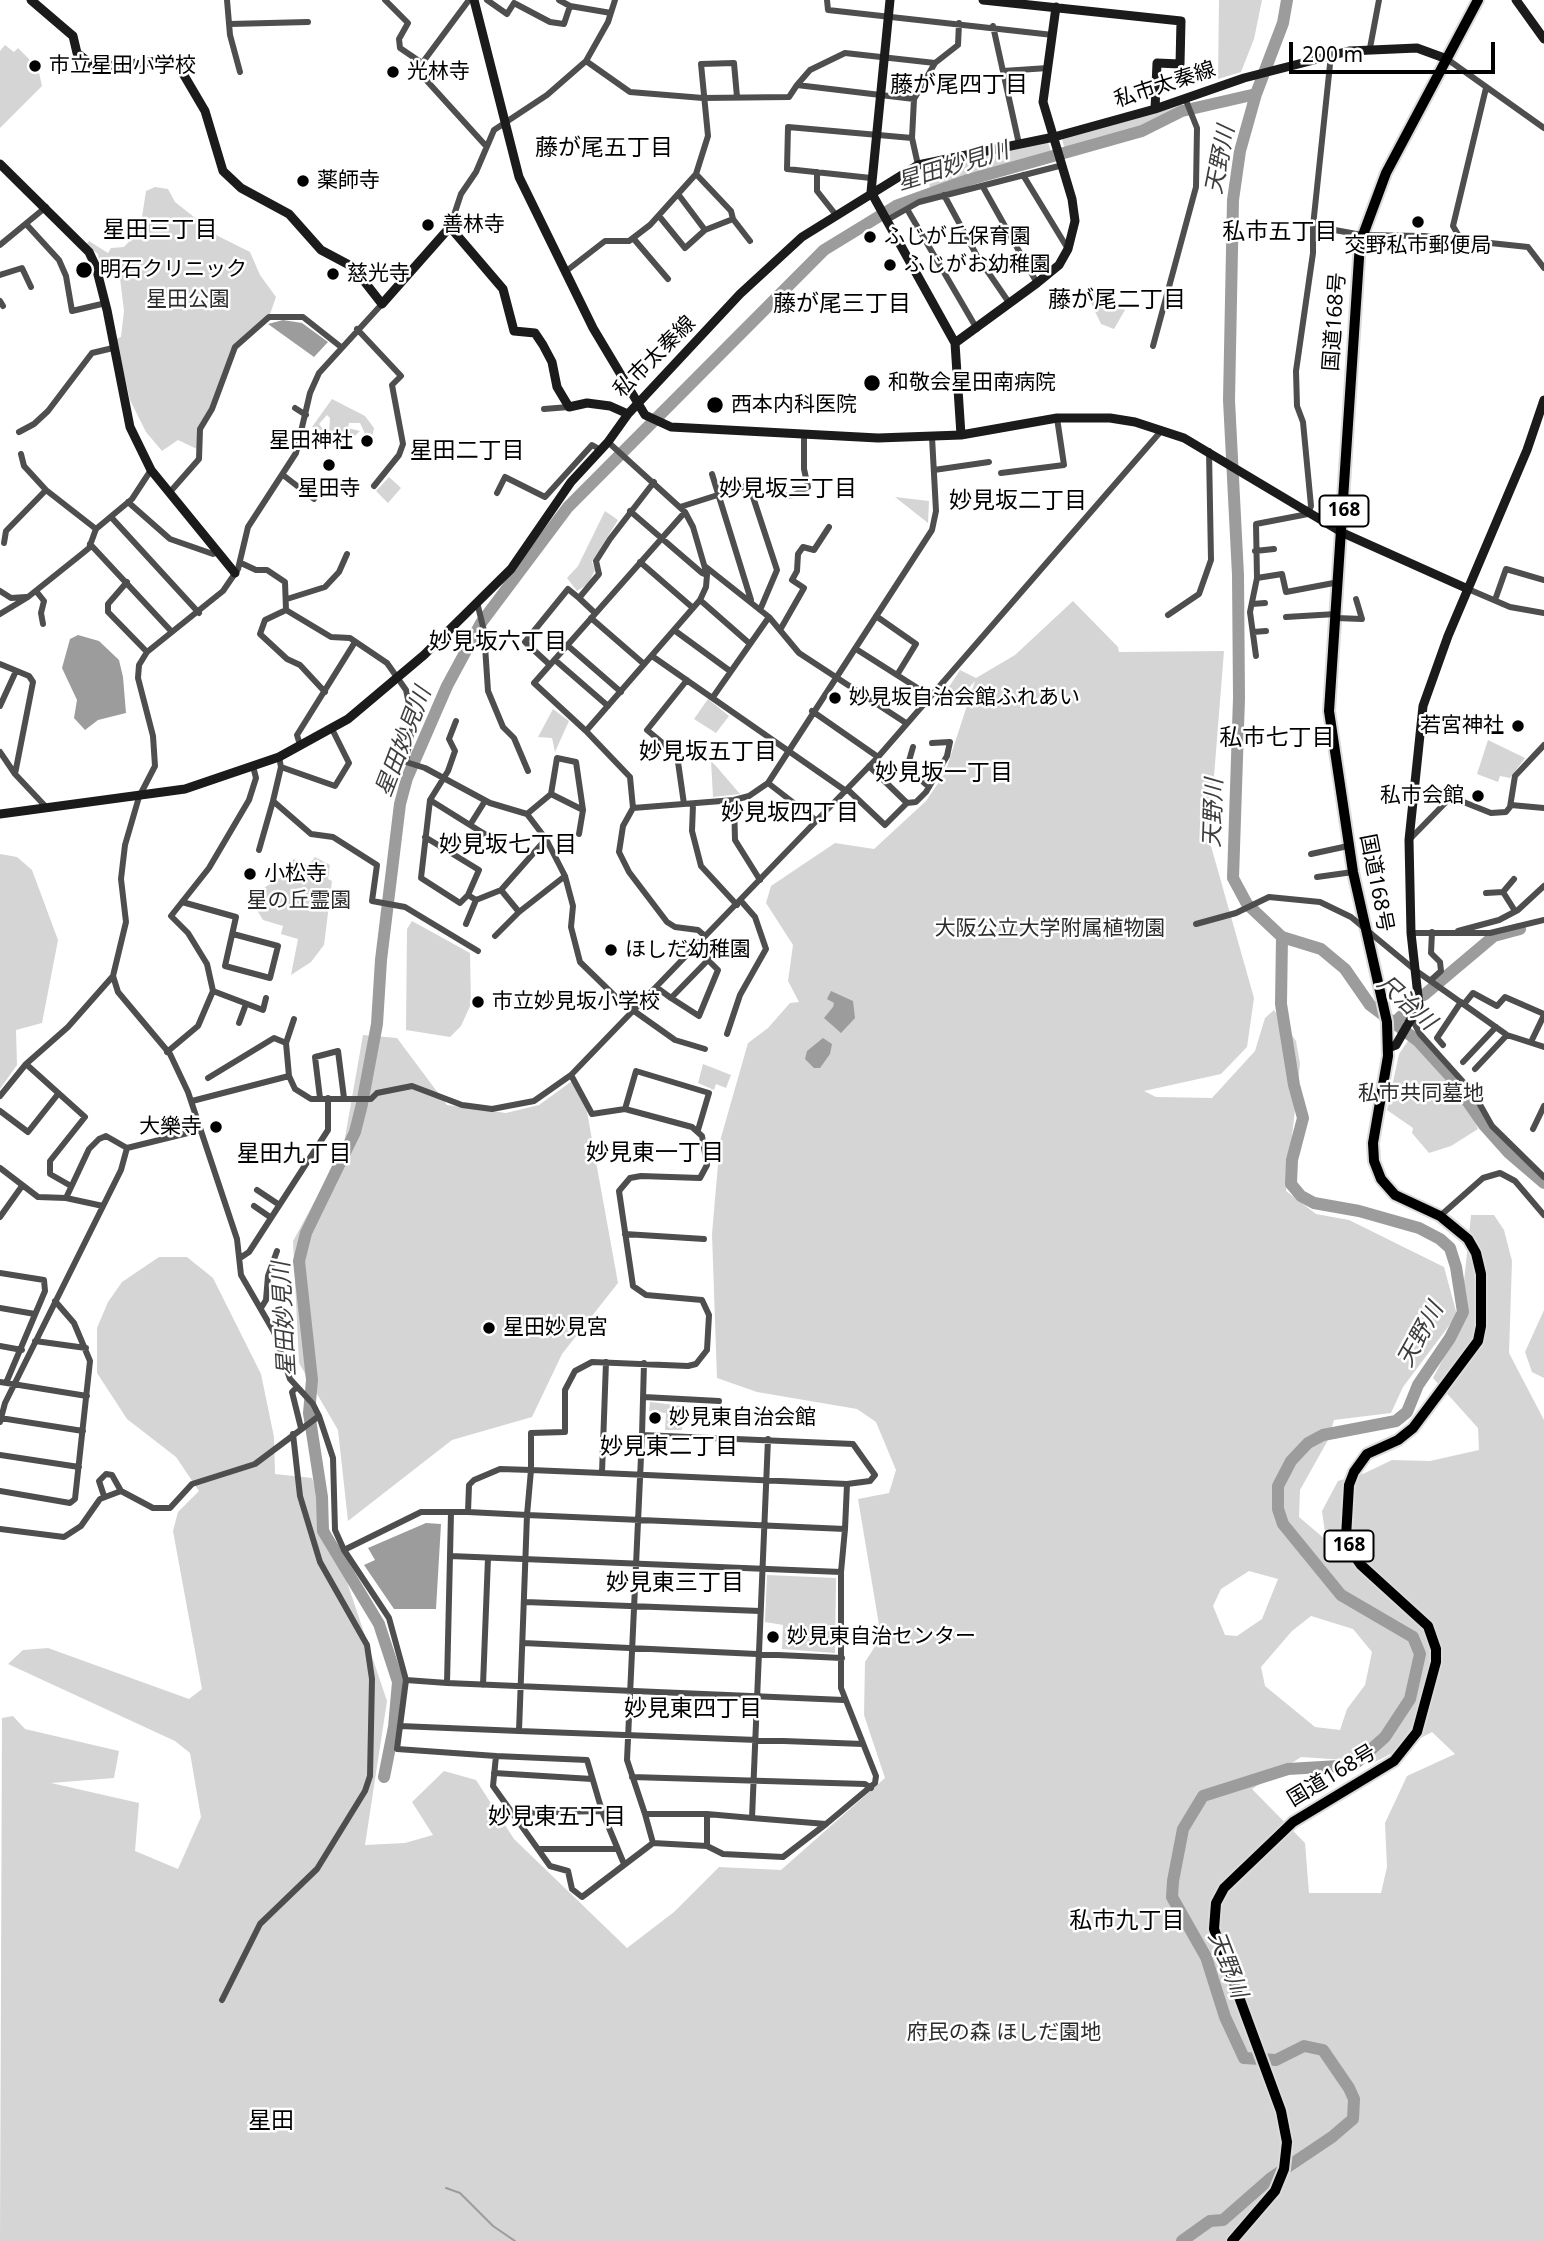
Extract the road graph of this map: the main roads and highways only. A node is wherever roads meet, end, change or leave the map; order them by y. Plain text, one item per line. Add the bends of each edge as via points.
1 (1478, 0) edge
2 (1232, 2241) edge

1 - 2 highway, 国道168号 / 168 via 1385,173 1363,235 1354,305 1329,711 1353,872 1387,1022 1374,1161 1381,1179 1395,1195 1461,1231 1476,1253 1482,1287 1480,1336 1413,1428 1360,1462 1349,1485 1349,1548 1428,1626 1436,1649 1417,1732 1405,1749 1377,1772 1293,1822 1237,1874 1219,1897 1214,1913 1214,1929 1286,2127 1282,2178

